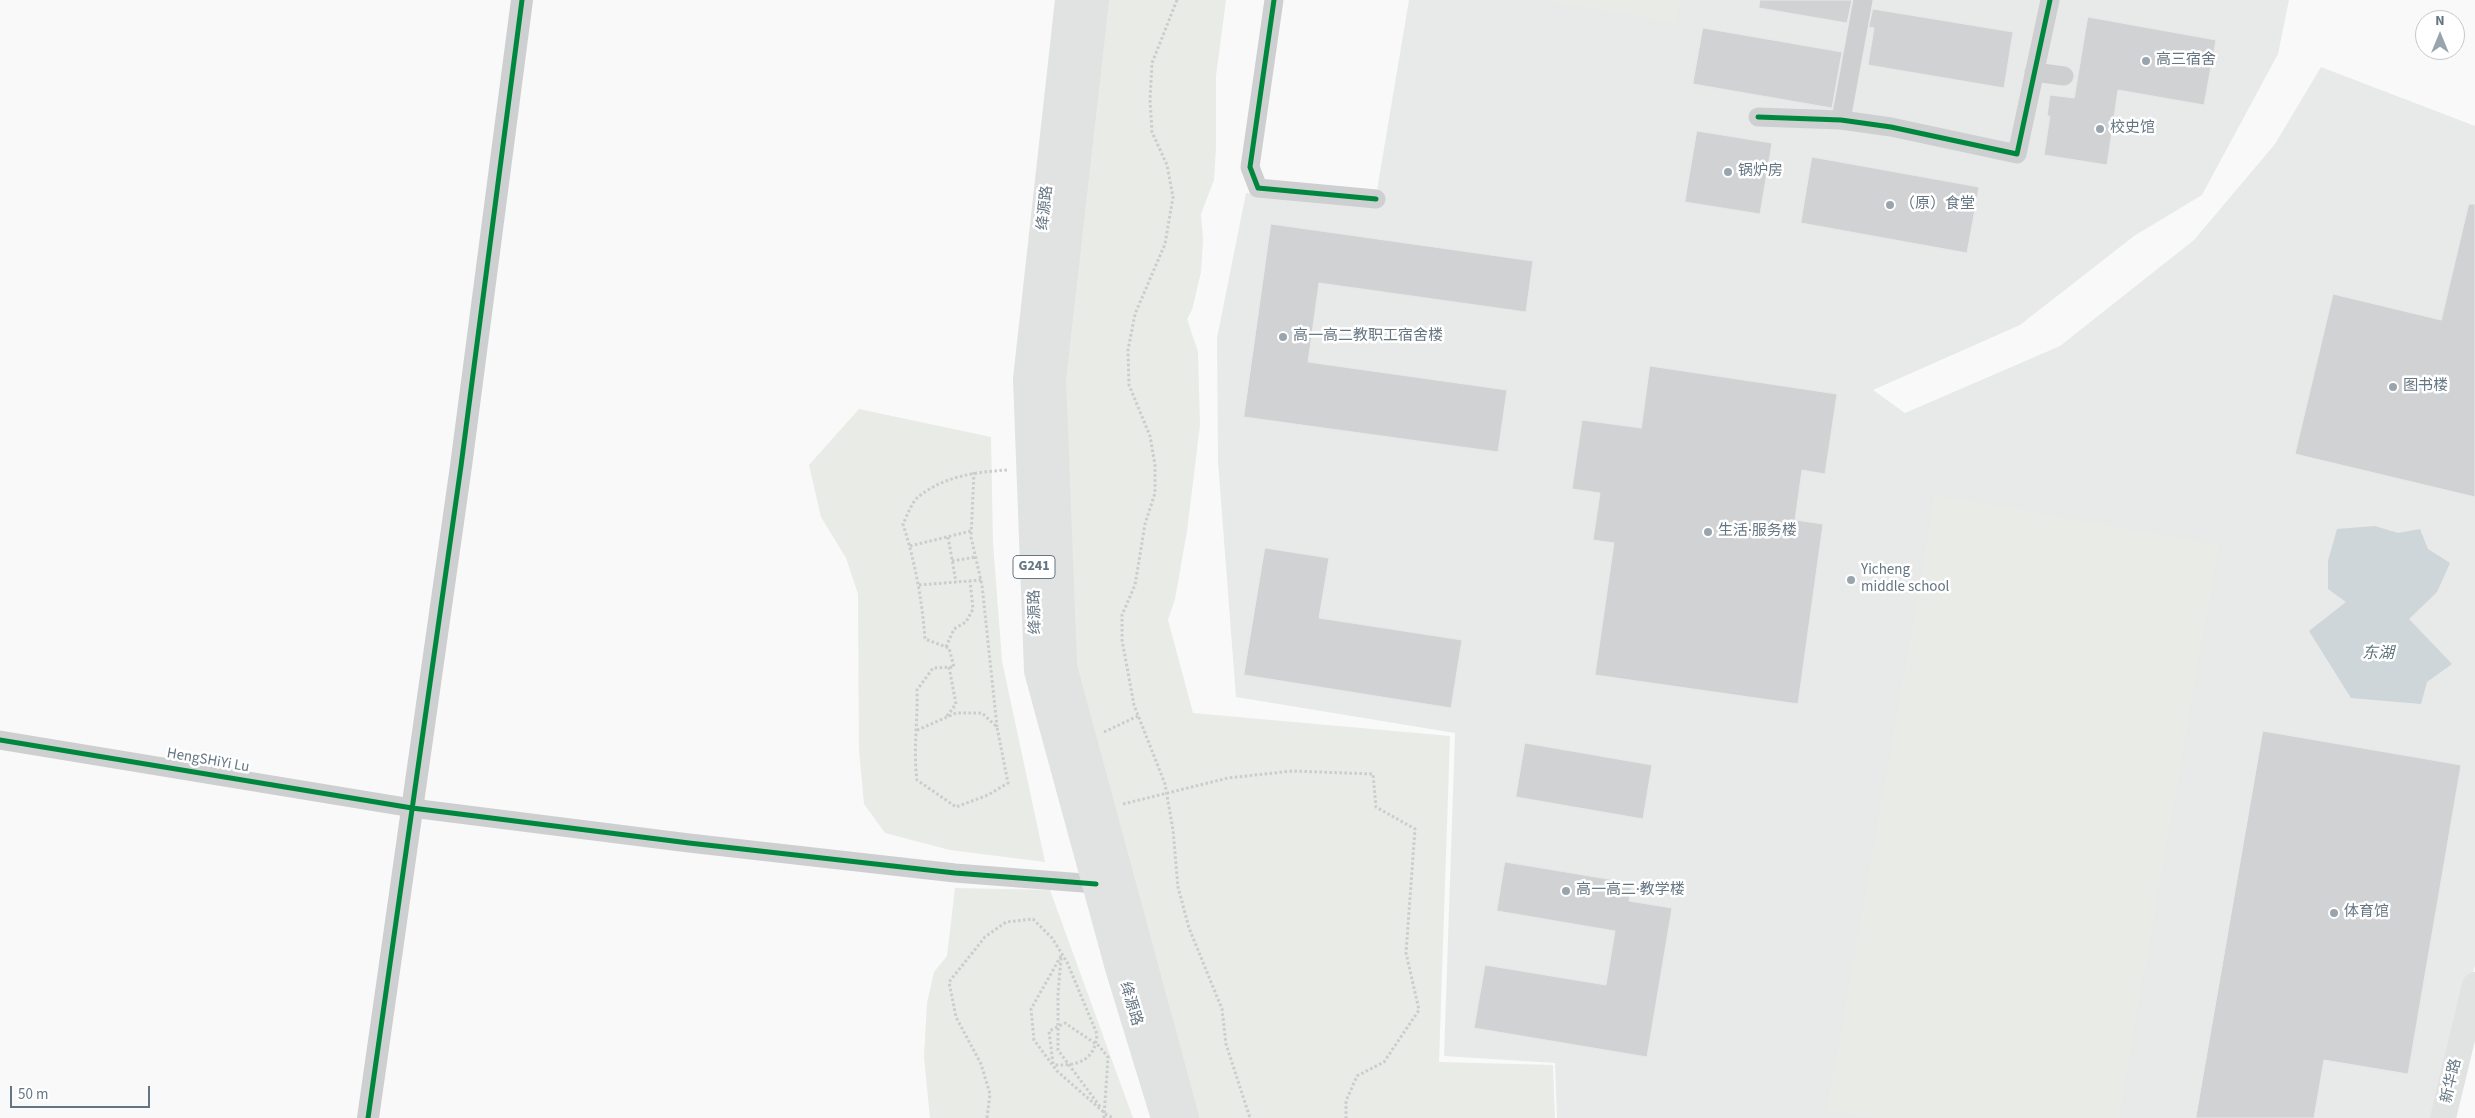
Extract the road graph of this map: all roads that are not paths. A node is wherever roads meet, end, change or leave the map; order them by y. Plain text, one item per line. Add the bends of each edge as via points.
1 (522, 0) edge
2 (1069, 0) edge
3 (1095, 0) edge
4 (1274, 0) edge
5 (1863, 0) edge
6 (2050, 0) edge
7 (2034, 72) junction
8 (2064, 76) dead end
9 (1758, 117) dead end
10 (1841, 120) junction
11 (1376, 198) dead end
12 (0, 740) edge
13 (412, 808) junction
14 (1096, 884) junction
15 (2475, 985) edge
16 (2475, 1056) edge
17 (368, 1118) edge
18 (1165, 1118) edge
19 (1185, 1118) edge
20 (2443, 1118) edge
21 (2461, 1118) edge

1 - 13 street via 460,475
2 - 14 highway, 绛源路 / G241 via 1027,379 1038,671
3 - 19 highway, 绛源路 / G241 via 1052,379 1063,667
4 - 11 street via 1250,167 1258,188
5 - 10 street
6 - 7 street
7 - 8 street
7 - 10 street via 2017,154 1891,127
9 - 10 street
12 - 13 street, HengSHiYi Lu
13 - 14 street, HengSHiYi Lu via 935,871
13 - 17 street
14 - 18 highway, 绛源路 / G241
15 - 20 main road, 新华路
16 - 21 main road

